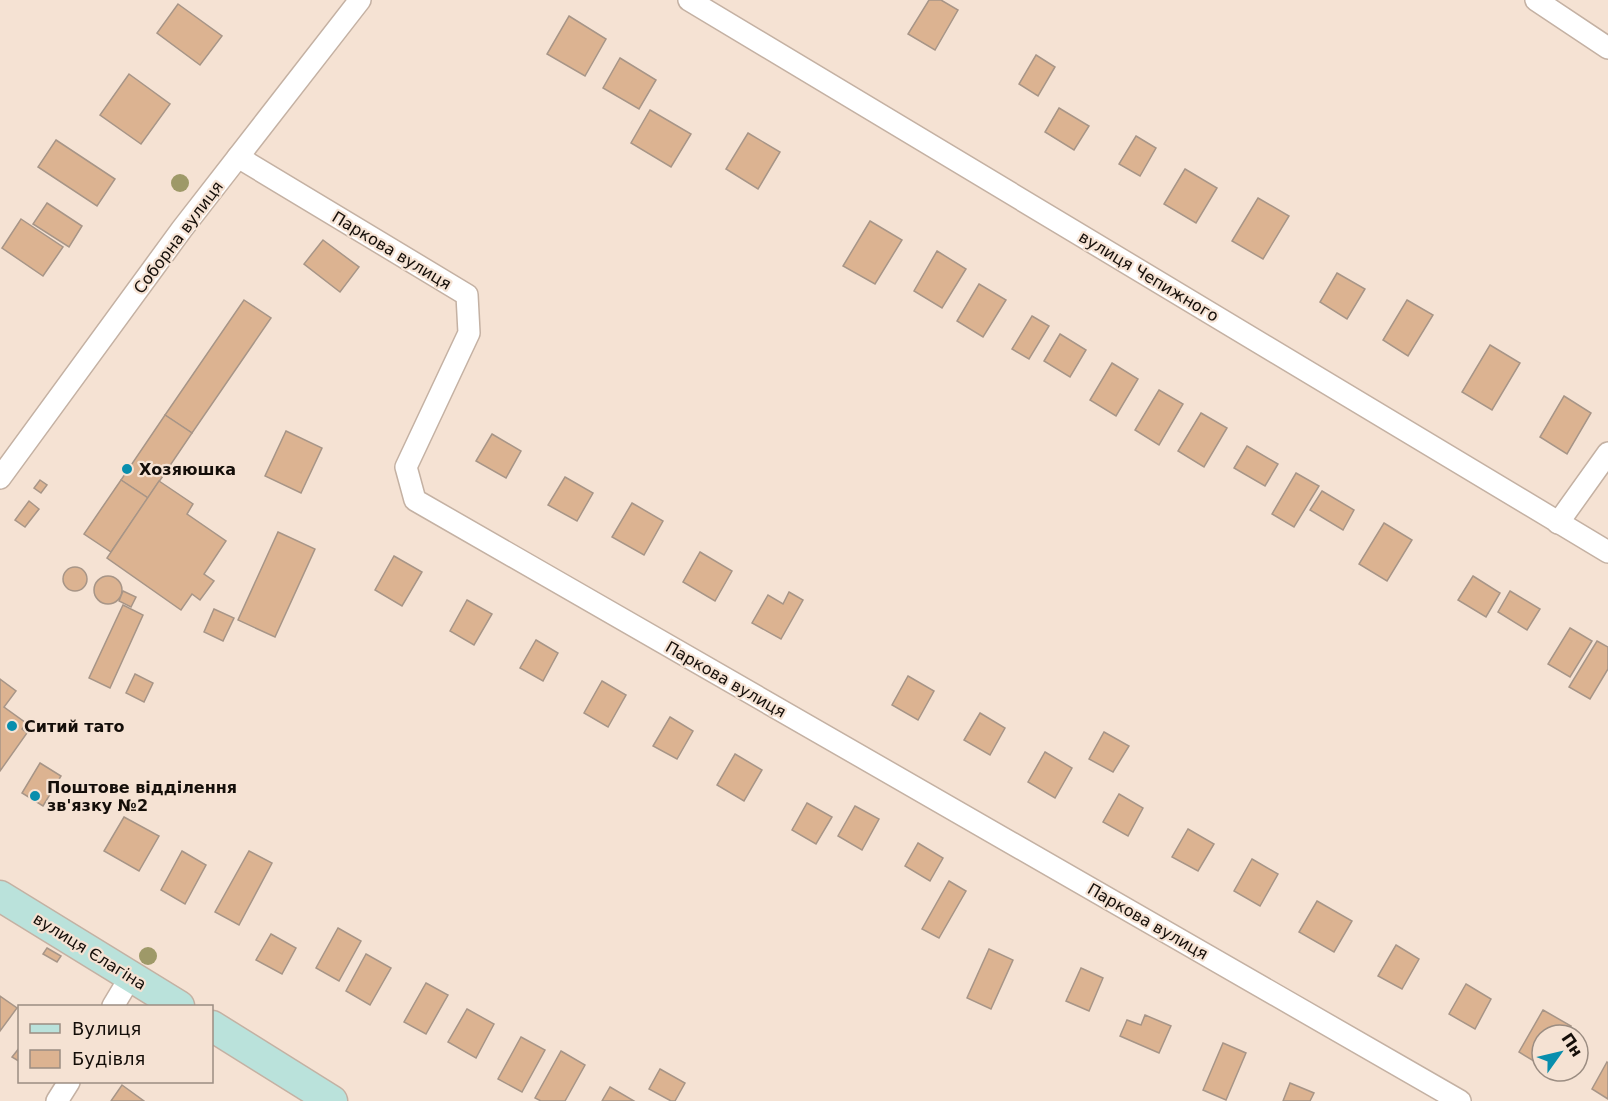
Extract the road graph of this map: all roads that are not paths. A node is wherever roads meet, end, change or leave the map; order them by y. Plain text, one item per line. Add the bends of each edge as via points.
1 (360, 0) edge
2 (689, 0) edge
3 (1536, 0) edge
4 (1608, 48) edge
5 (237, 158) junction
6 (1608, 453) edge
7 (0, 478) edge
8 (1558, 523) junction
9 (1608, 552) edge
10 (0, 896) edge
11 (130, 976) junction
12 (114, 1005) edge
13 (177, 1005) edge
14 (213, 1027) edge
15 (68, 1083) edge
16 (57, 1101) edge
17 (332, 1101) edge
18 (1460, 1101) edge

1 - 5 street, Соборна вулиця
2 - 8 street, вулиця Чепижного
3 - 4 street
5 - 7 street, Соборна вулиця
5 - 18 street, Паркова вулиця via 467,295 469,333 406,467 416,500
6 - 8 street
8 - 9 street, вулиця Чепижного
10 - 11 main road, вулиця Єлагіна
11 - 12 street
11 - 13 main road, вулиця Єлагіна
14 - 17 main road
15 - 16 street

